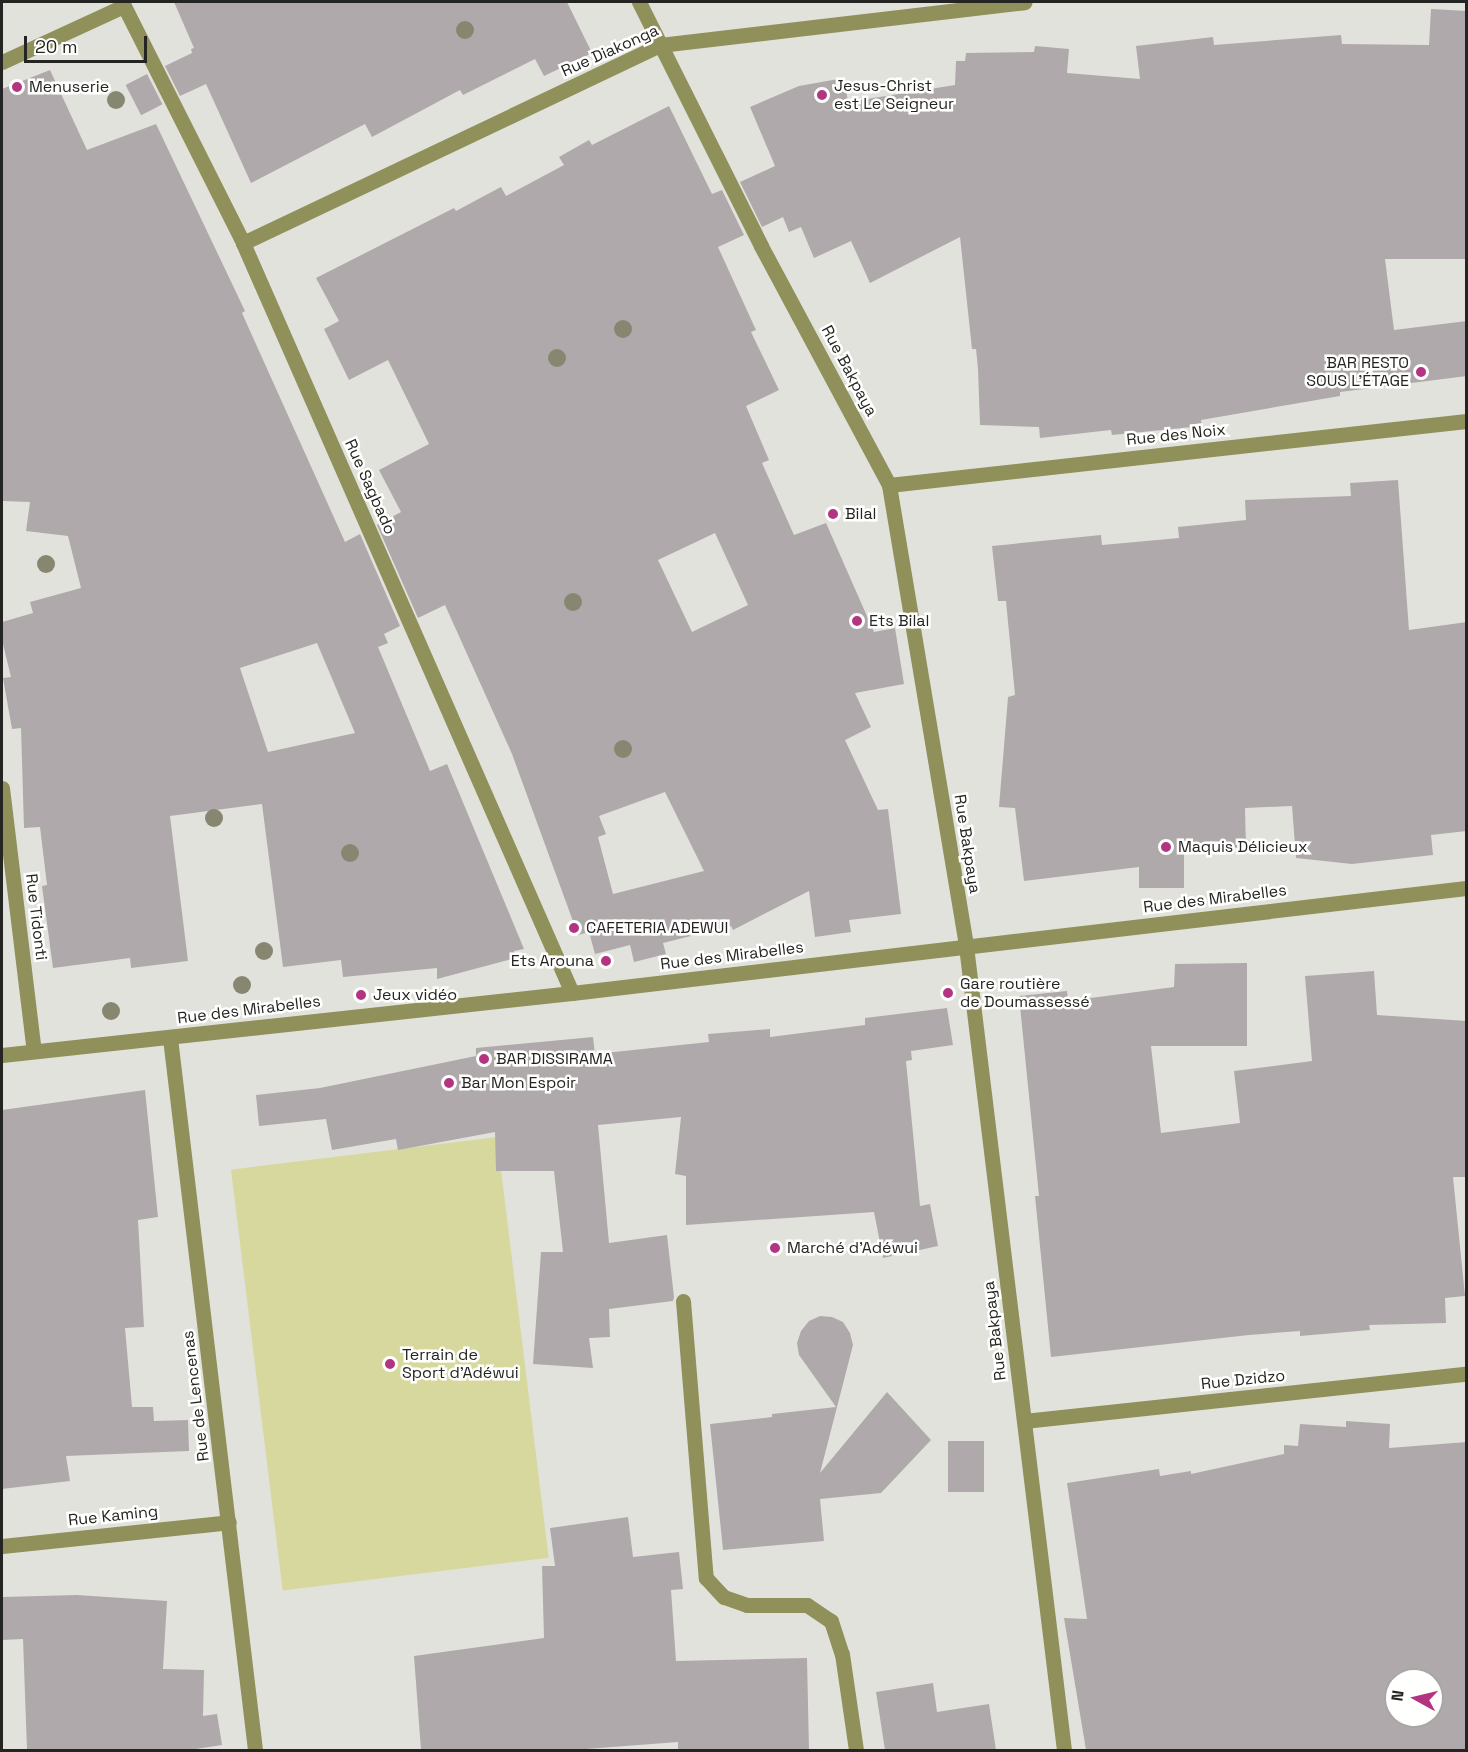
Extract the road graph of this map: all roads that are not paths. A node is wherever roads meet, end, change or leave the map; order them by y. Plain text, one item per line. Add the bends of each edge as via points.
1 (639, 2) edge
2 (1024, 2) edge
3 (123, 4) edge
4 (660, 45) junction
5 (2, 62) edge
6 (243, 243) junction
7 (1467, 421) edge
8 (889, 485) junction
9 (2, 788) edge
10 (1467, 888) edge
11 (966, 946) junction
12 (572, 993) junction
13 (170, 1038) junction
14 (34, 1051) junction
15 (2, 1055) edge
16 (683, 1300) dead end
17 (1467, 1374) edge
18 (1024, 1421) junction
19 (229, 1522) junction
20 (2, 1546) edge
21 (255, 1750) edge
22 (856, 1750) edge
23 (1064, 1750) edge

1 - 4 street, Rue Bakpaya
2 - 4 street, Rue Diakonga
3 - 5 street
3 - 6 street, Rue Sagbado
4 - 6 street, Rue Diakonga
4 - 8 street, Rue Bakpaya via 761,246
6 - 12 street, Rue Sagbado
7 - 8 street, Rue des Noix
8 - 11 street, Rue Bakpaya
9 - 14 street, Rue Tidonti
10 - 11 street, Rue des Mirabelles
11 - 12 street, Rue des Mirabelles
11 - 18 street, Rue Bakpaya
12 - 13 street, Rue des Mirabelles
13 - 14 street, Rue des Mirabelles
13 - 19 street, Rue de Lencenas
14 - 15 street, Rue des Mirabelles
16 - 22 street via 706,1578 724,1597 747,1605 807,1605 831,1621 842,1654
17 - 18 street, Rue Dzidzo
18 - 23 street, Rue Bakpaya
19 - 20 street, Rue Kaming
19 - 21 street, Rue de Lencenas

